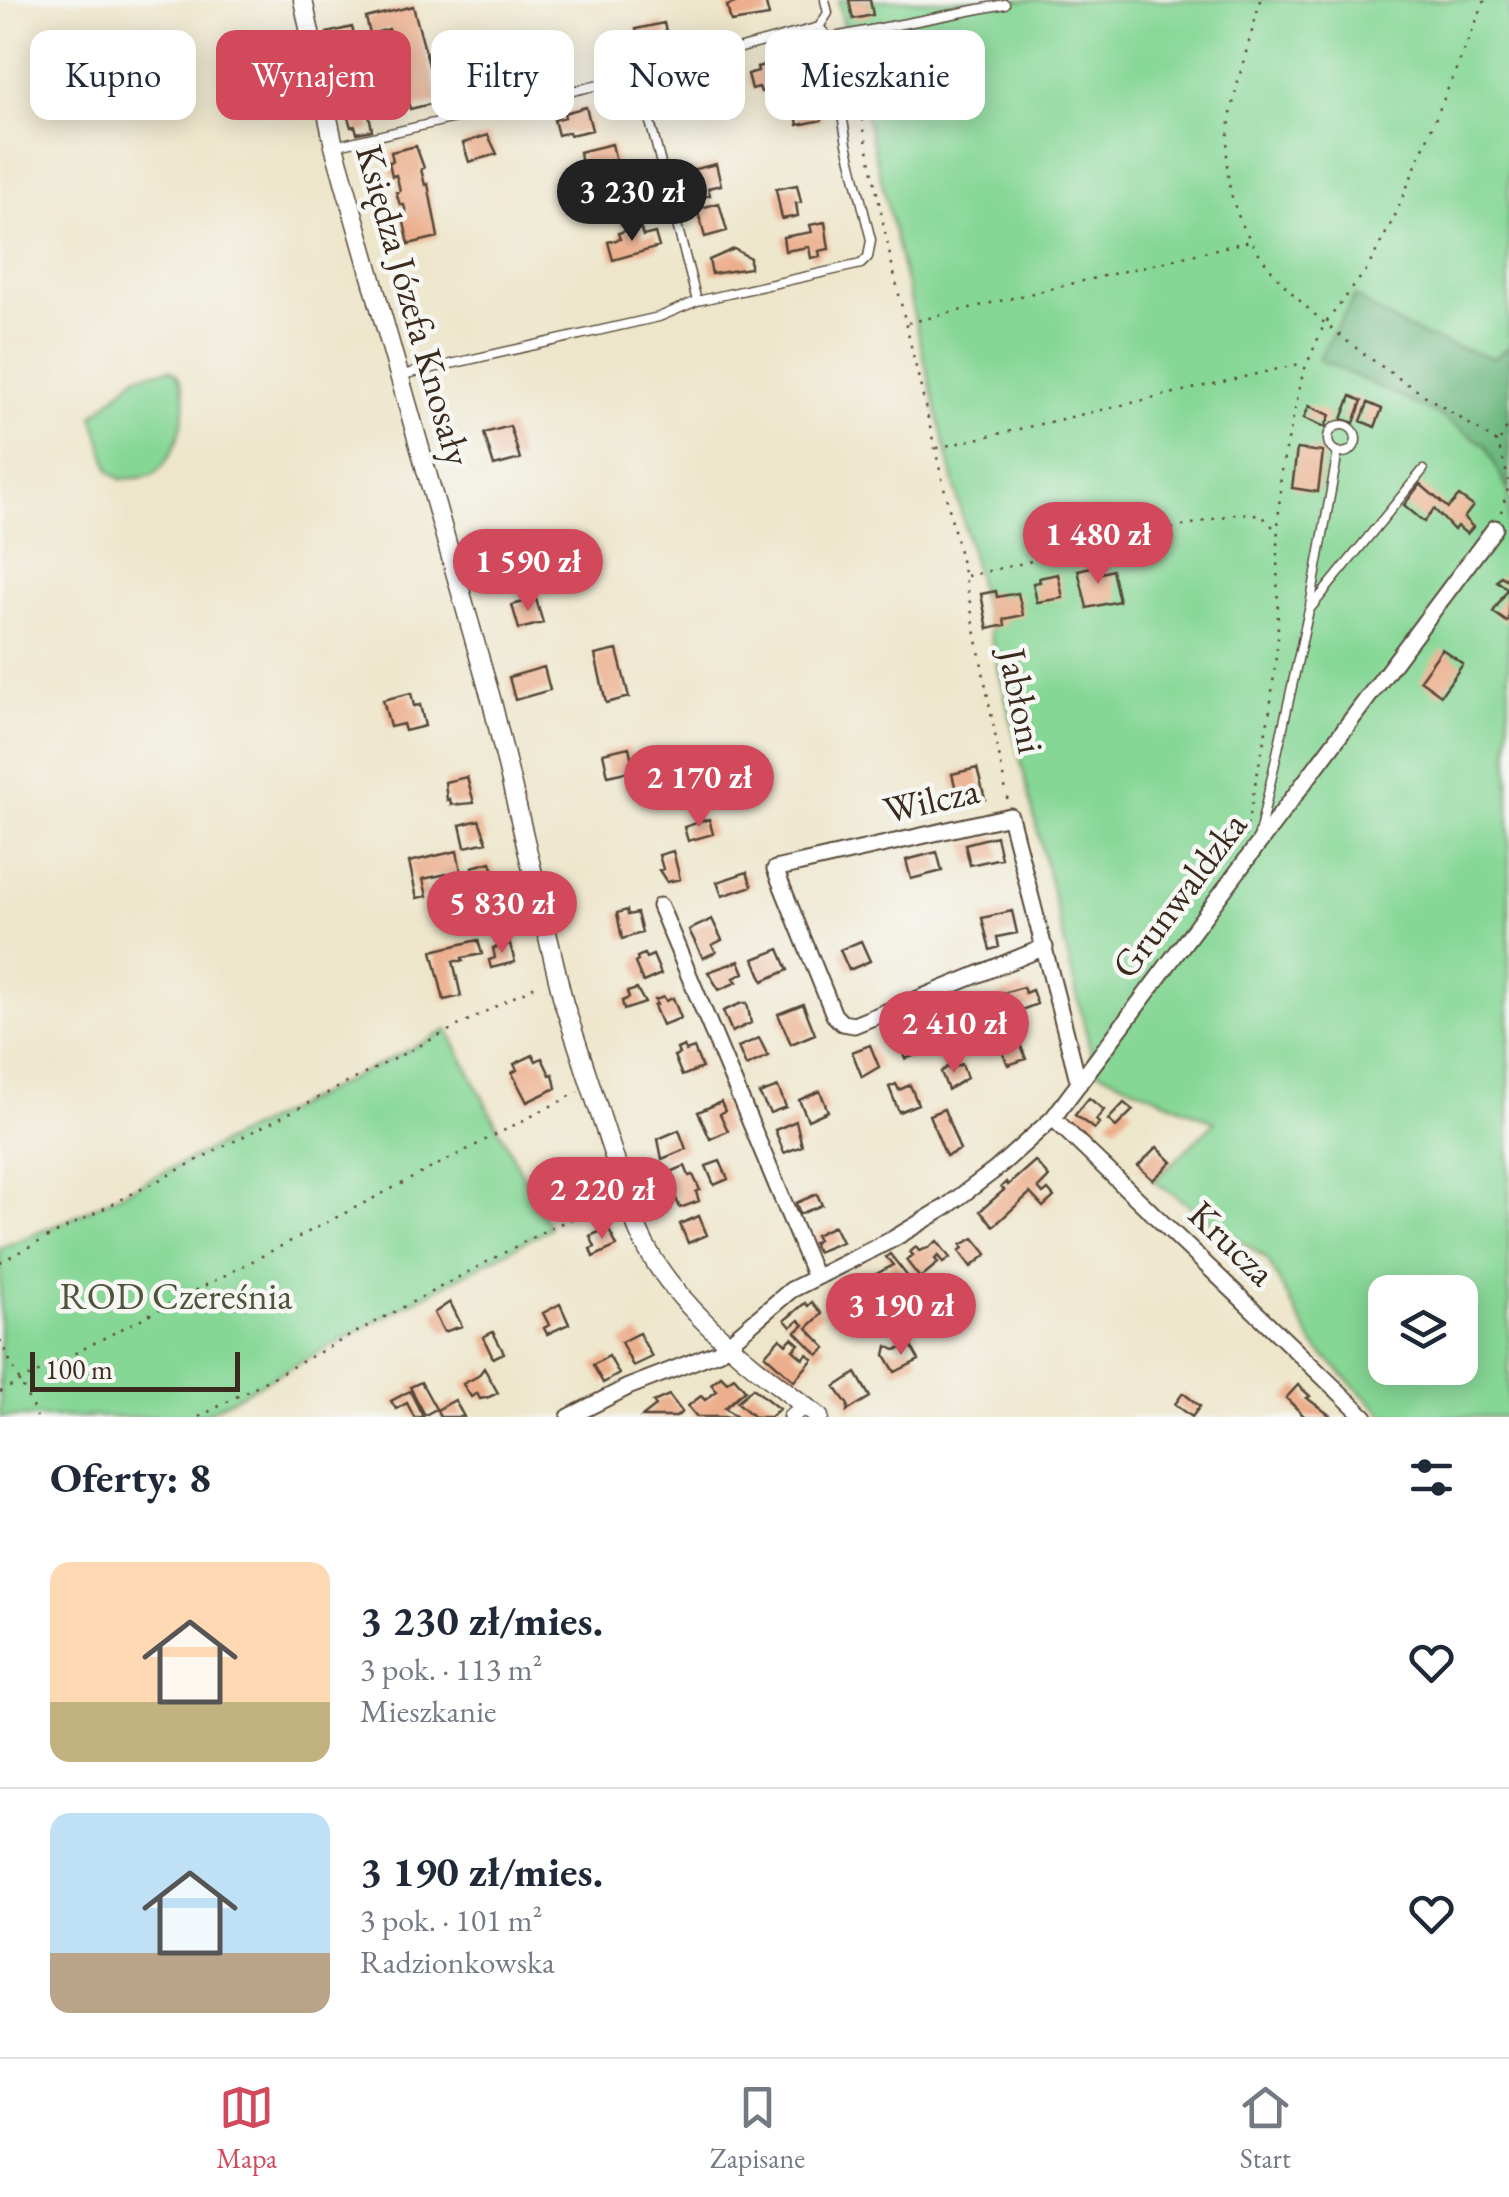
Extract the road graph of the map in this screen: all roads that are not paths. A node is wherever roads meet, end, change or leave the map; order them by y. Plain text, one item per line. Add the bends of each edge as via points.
1 (302, 0) edge
2 (825, 0) edge
3 (1004, 4) dead end
4 (819, 27) junction
5 (821, 30) edge
6 (874, 30) edge
7 (745, 47) edge
8 (594, 86) edge
9 (650, 120) edge
10 (843, 120) edge
11 (334, 146) junction
12 (697, 301) junction
13 (400, 376) junction
14 (1338, 452) dead end
15 (1424, 470) dead end
16 (1495, 528) road end
17 (1309, 610) junction
18 (1252, 850) junction
19 (660, 906) dead end
20 (1045, 947) junction
21 (1078, 1084) junction
22 (1052, 1118) junction
23 (815, 1277) junction
24 (729, 1344) junction
25 (805, 1413) edge
26 (1359, 1415) edge
27 (569, 1417) edge

1 - 11 street, Księdza Józefa Knosały
2 - 4 lane via 828,12
3 - 6 lane
4 - 5 lane
4 - 7 lane
8 - 11 lane
9 - 12 lane
10 - 12 lane via 871,240 868,257
11 - 13 street, Księdza Józefa Knosały
12 - 13 lane via 659,317
13 - 24 street, Księdza Józefa Knosały via 492,702 588,1086 653,1261
14 - 17 lane
15 - 17 lane
16 - 18 street, Grunwaldzka
17 - 18 lane
18 - 21 street, Grunwaldzka
19 - 23 street
20 - 20 street, Wilcza via 854,1025 842,1023 775,869 1010,816
20 - 21 street
21 - 22 street, Grunwaldzka
22 - 23 street, Grunwaldzka via 946,1207
22 - 26 street, Krucza
23 - 24 street, Grunwaldzka
24 - 25 street, Księdza Józefa Knosały
24 - 27 street, Grunwaldzka

